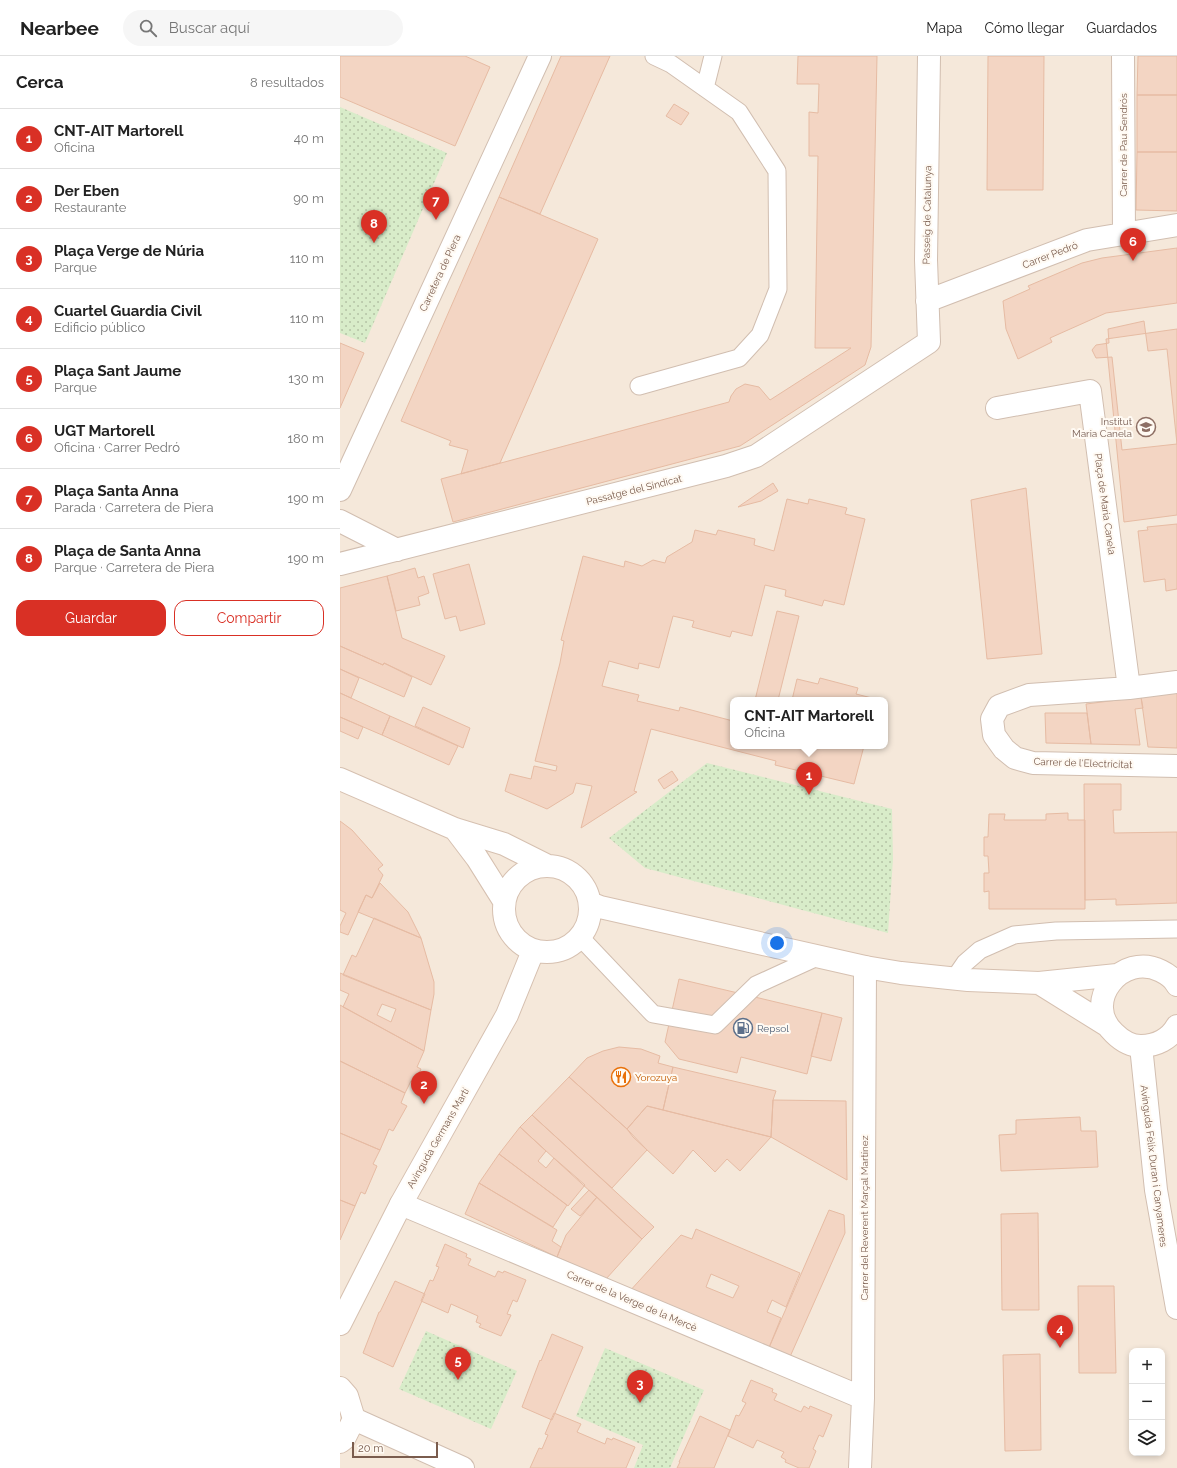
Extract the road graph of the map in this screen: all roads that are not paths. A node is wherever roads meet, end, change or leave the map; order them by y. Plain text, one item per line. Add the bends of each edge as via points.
1 (540, 56) edge
2 (654, 56) edge
3 (713, 56) edge
4 (929, 56) edge
5 (1123, 56) edge
6 (705, 88) junction
7 (1177, 225) edge
8 (1124, 234) junction
9 (927, 301) junction
10 (904, 360) joint
11 (639, 386) dead end
12 (997, 408) dead end
13 (343, 477) edge
14 (340, 521) edge
15 (397, 550) junction
16 (340, 564) edge
17 (1177, 682) edge
18 (1129, 688) junction
19 (1177, 766) edge
20 (340, 779) edge
21 (456, 829) junction
22 (546, 865) junction
23 (504, 901) junction
24 (590, 903) junction
25 (1177, 929) edge
26 (580, 937) junction
27 (534, 950) junction
28 (817, 957) junction
29 (865, 967) junction
30 (1117, 976) junction
31 (954, 979) junction
32 (1039, 983) junction
33 (1177, 985) edge
34 (1108, 1026) junction
35 (1177, 1026) edge
36 (1140, 1046) junction
37 (401, 1204) junction
38 (1177, 1308) edge
39 (340, 1324) edge
40 (340, 1388) edge
41 (863, 1398) junction
42 (354, 1419) junction
43 (340, 1442) edge
44 (463, 1468) edge
45 (860, 1468) edge

1 - 13 street, Carretera de Piera
2 - 6 lane via 671,64
3 - 6 lane
4 - 9 street, Passeig de Catalunya
5 - 8 street, Carrer de Pau Sendrós
6 - 11 lane via 739,112 777,171 778,289 760,335 739,358
7 - 8 street, Carrer Pedró
8 - 9 street, Carrer Pedró via 1087,240
9 - 10 street, Passeig de Catalunya via 929,342
10 - 15 street, Passatge del Sindicat via 756,456 726,466
12 - 18 street, Plaça de Maria Canela via 1090,391
14 - 15 street
15 - 16 street, Passatge del Sindicat
17 - 18 street, Carrer de l'Electricitat
18 - 19 street, Carrer de l'Electricitat via 1029,696 1014,700 999,706 992,719 994,735 1004,749 1015,758 1033,762
20 - 21 street
21 - 22 street via 504,844
21 - 23 street
22 - 23 street via 523,872 514,880
22 - 24 street via 565,869 577,877 586,889
23 - 27 street via 505,922 511,934 521,944
24 - 26 street via 590,915
24 - 28 street
25 - 31 lane via 1056,931 1014,935 980,950 965,962
26 - 27 street via 559,951
26 - 28 lane via 653,1014 715,1025 756,985
27 - 37 street, Avinguda Germans Martí via 507,1015
28 - 29 street
29 - 31 street
29 - 41 street, Carrer del Reverent Marçal Martínez
30 - 32 street
30 - 33 street via 1128,968 1141,965 1154,967 1166,973
30 - 34 street via 1102,997 1102,1011
31 - 32 street
32 - 34 street
34 - 36 street via 1120,1039
35 - 36 street via 1166,1039 1154,1045
36 - 38 street, Avinguda Fèlix Duran i Canyameres via 1156,1190
37 - 39 street, Avinguda Germans Martí
37 - 41 street, Carrer de la Verge de la Mercè
40 - 42 street via 347,1396
41 - 45 street, Carrer del Reverent Marçal Martínez
42 - 43 street
42 - 44 street

